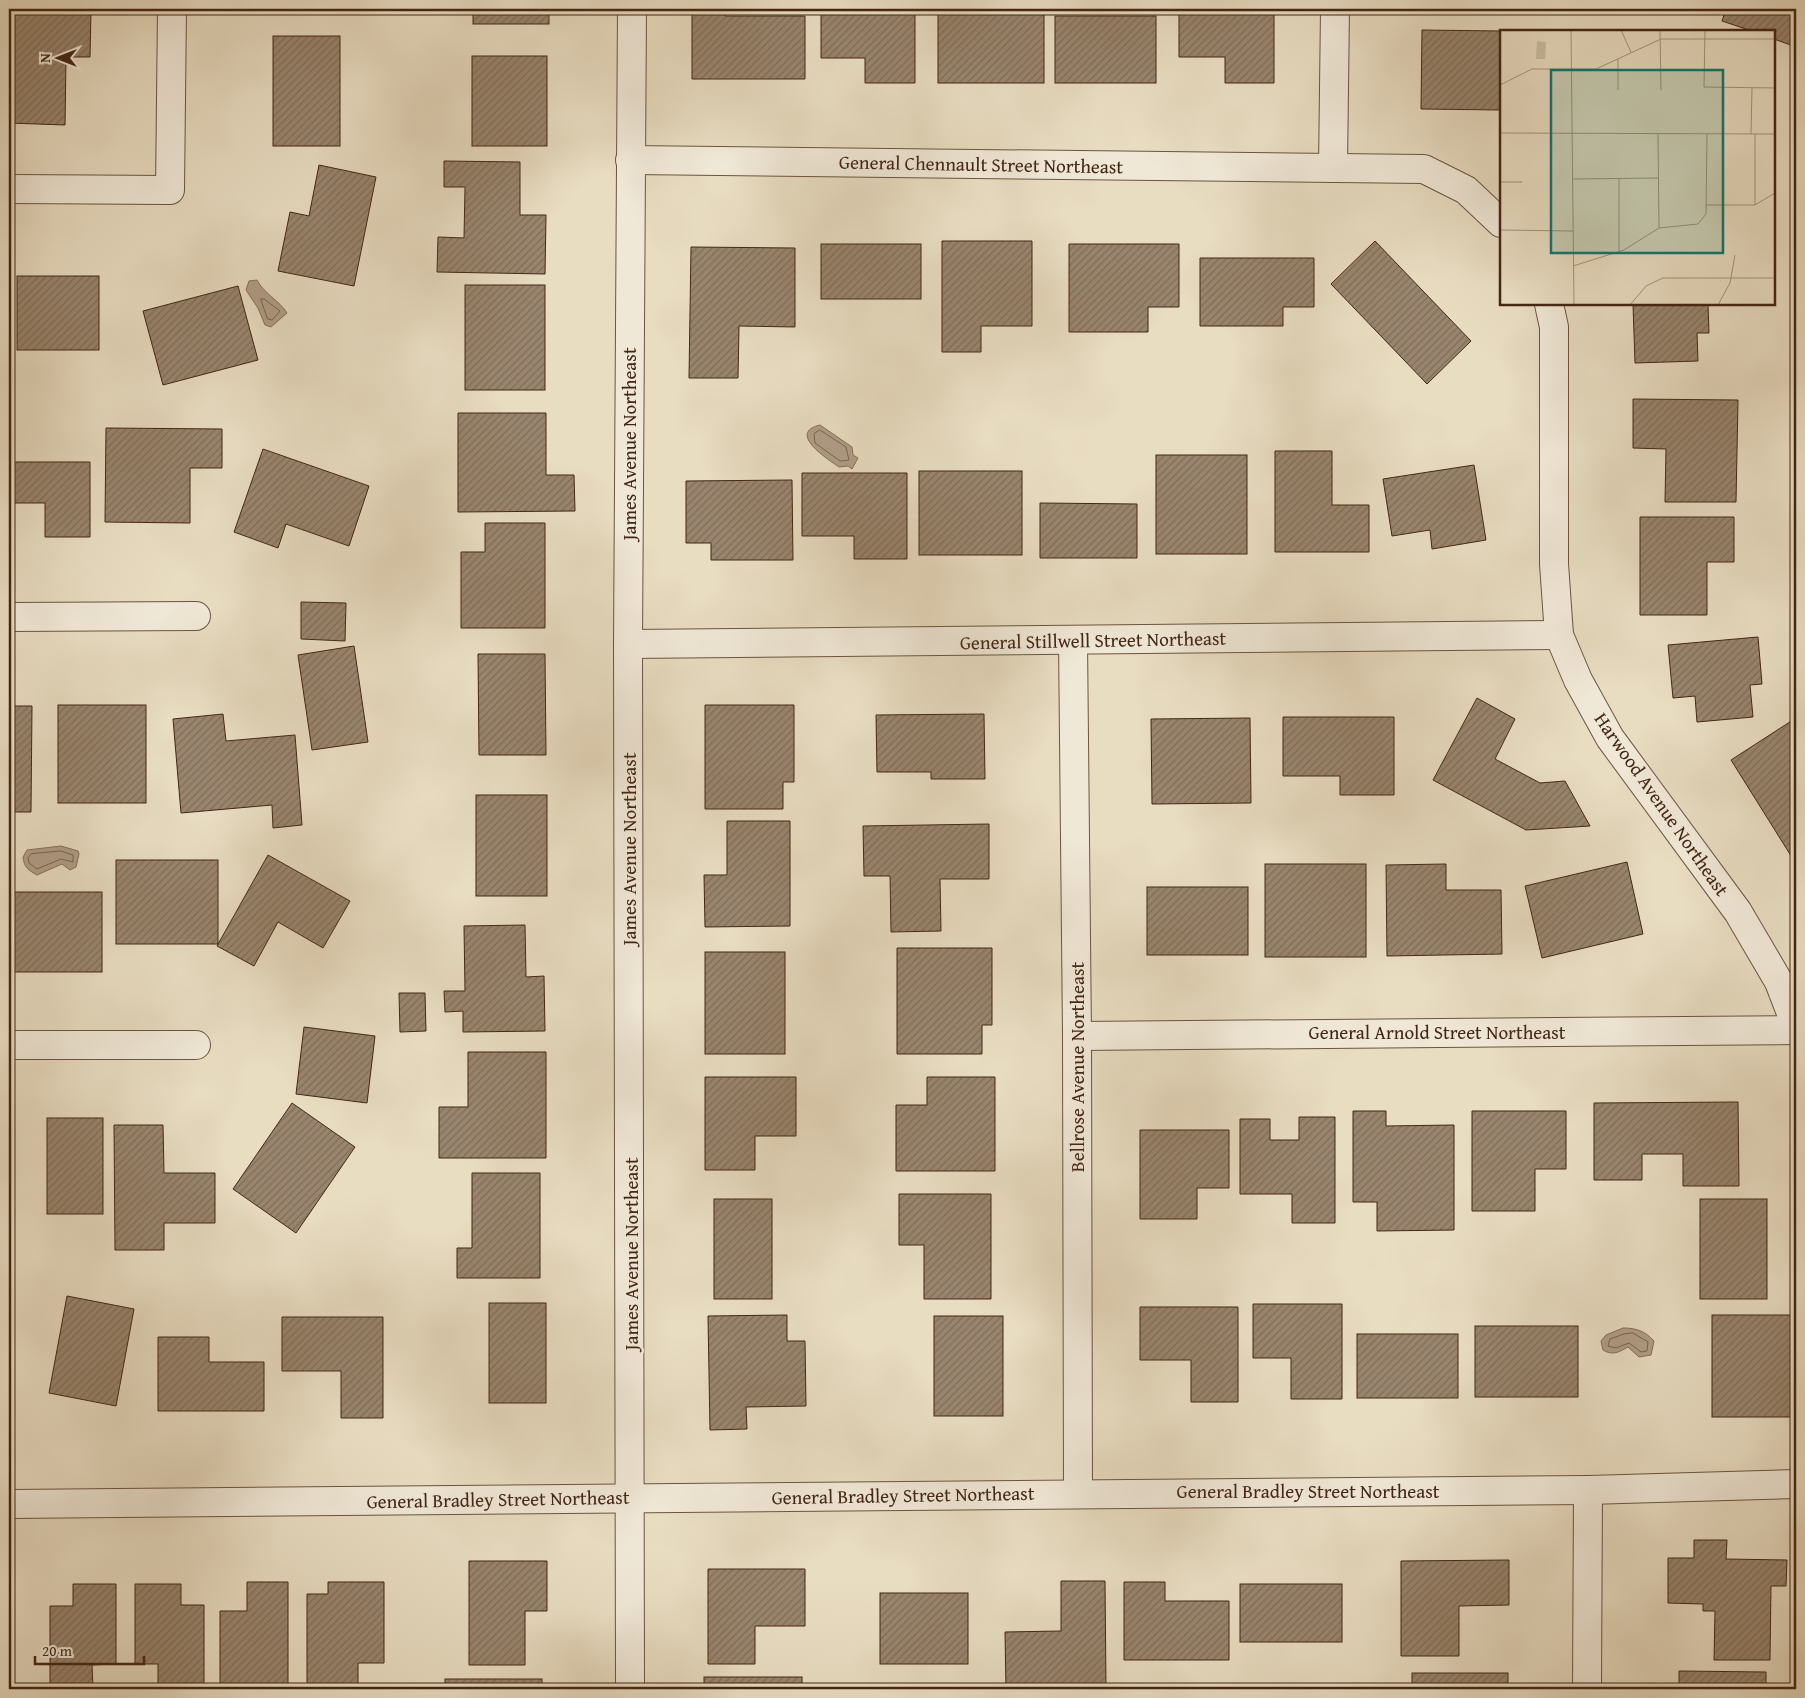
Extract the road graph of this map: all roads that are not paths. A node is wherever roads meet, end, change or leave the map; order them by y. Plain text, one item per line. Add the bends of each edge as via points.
1 (172, 9) edge
2 (632, 9) edge
3 (1335, 9) edge
4 (630, 160) junction
5 (1333, 168) junction
6 (9, 189) edge
7 (1500, 222) edge
8 (1550, 305) edge
9 (196, 616) dead end
10 (9, 617) edge
11 (1559, 635) junction
12 (1073, 640) junction
13 (628, 644) junction
14 (1796, 1026) edge
15 (1796, 1030) edge
16 (1077, 1036) junction
17 (196, 1045) dead end
18 (9, 1046) edge
19 (1796, 1484) edge
20 (1588, 1490) junction
21 (1078, 1493) junction
22 (631, 1498) junction
23 (9, 1504) edge
24 (630, 1689) edge
25 (1587, 1689) edge

1 - 6 street via 170,190
2 - 4 street, James Avenue Northeast
3 - 5 street
4 - 5 street, General Chennault Street Northeast
4 - 13 street, James Avenue Northeast
5 - 7 street via 1424,169 1466,190
8 - 11 street, Harwood Avenue Northeast via 1554,327 1554,564
9 - 10 street
11 - 12 street, General Stillwell Street Northeast
11 - 14 street, Harwood Avenue Northeast via 1578,680 1610,738 1738,912 1779,982
12 - 13 street, General Stillwell Street Northeast
12 - 16 street, Bellrose Avenue Northeast
13 - 22 street, James Avenue Northeast
15 - 16 street, General Arnold Street Northeast
16 - 21 street, Bellrose Avenue Northeast
17 - 18 street
19 - 20 street, General Bradley Street Northeast
20 - 21 street, General Bradley Street Northeast
20 - 25 street
21 - 22 street, General Bradley Street Northeast
22 - 23 street, General Bradley Street Northeast
22 - 24 street, James Avenue Northeast

